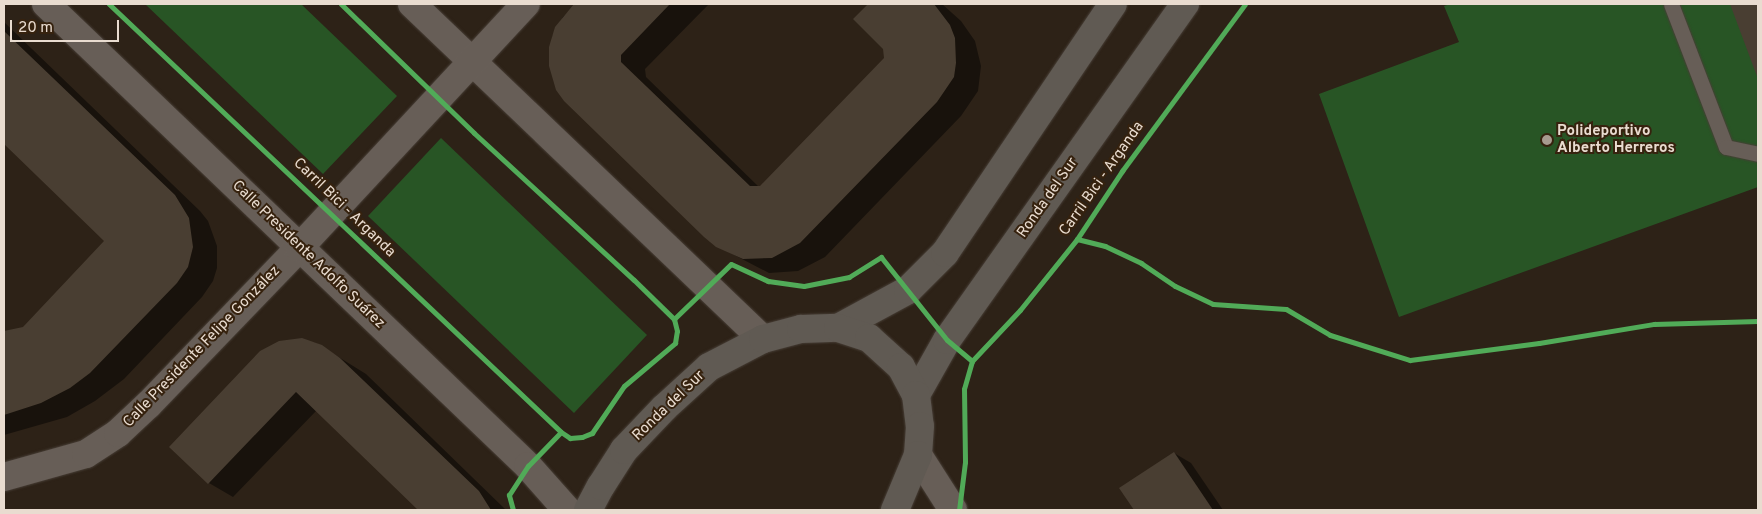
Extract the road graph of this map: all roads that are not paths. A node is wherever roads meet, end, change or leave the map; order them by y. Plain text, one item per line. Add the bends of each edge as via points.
1 (46, 4) edge
2 (412, 4) edge
3 (526, 4) edge
4 (1113, 4) edge
5 (1185, 4) edge
6 (1671, 4) edge
7 (472, 62) junction
8 (1758, 154) edge
9 (300, 248) junction
10 (838, 328) junction
11 (763, 339) junction
12 (916, 395) junction
13 (918, 455) junction
14 (4, 477) edge
15 (567, 510) edge
16 (588, 510) edge
17 (895, 510) edge
18 (953, 510) edge

1 - 9 street, Calle Presidente Adolfo Suárez
2 - 7 street
3 - 7 street, Calle Presidente Felipe González
4 - 10 main road, Ronda del Sur via 945,253 908,290
5 - 12 main road, Ronda del Sur via 947,340
6 - 8 lane via 1726,147
7 - 9 street, Calle Presidente Felipe González
7 - 11 street
9 - 14 street, Calle Presidente Felipe González via 118,433 86,454
9 - 15 street, Calle Presidente Adolfo Suárez via 528,466
10 - 11 main road, Ronda del Sur via 801,329
10 - 12 main road, Ronda del Sur via 869,338 901,367
11 - 16 main road, Ronda del Sur via 709,367 664,408 624,450
12 - 13 main road, Ronda del Sur via 920,426
13 - 17 main road, Ronda del Sur
13 - 18 street

